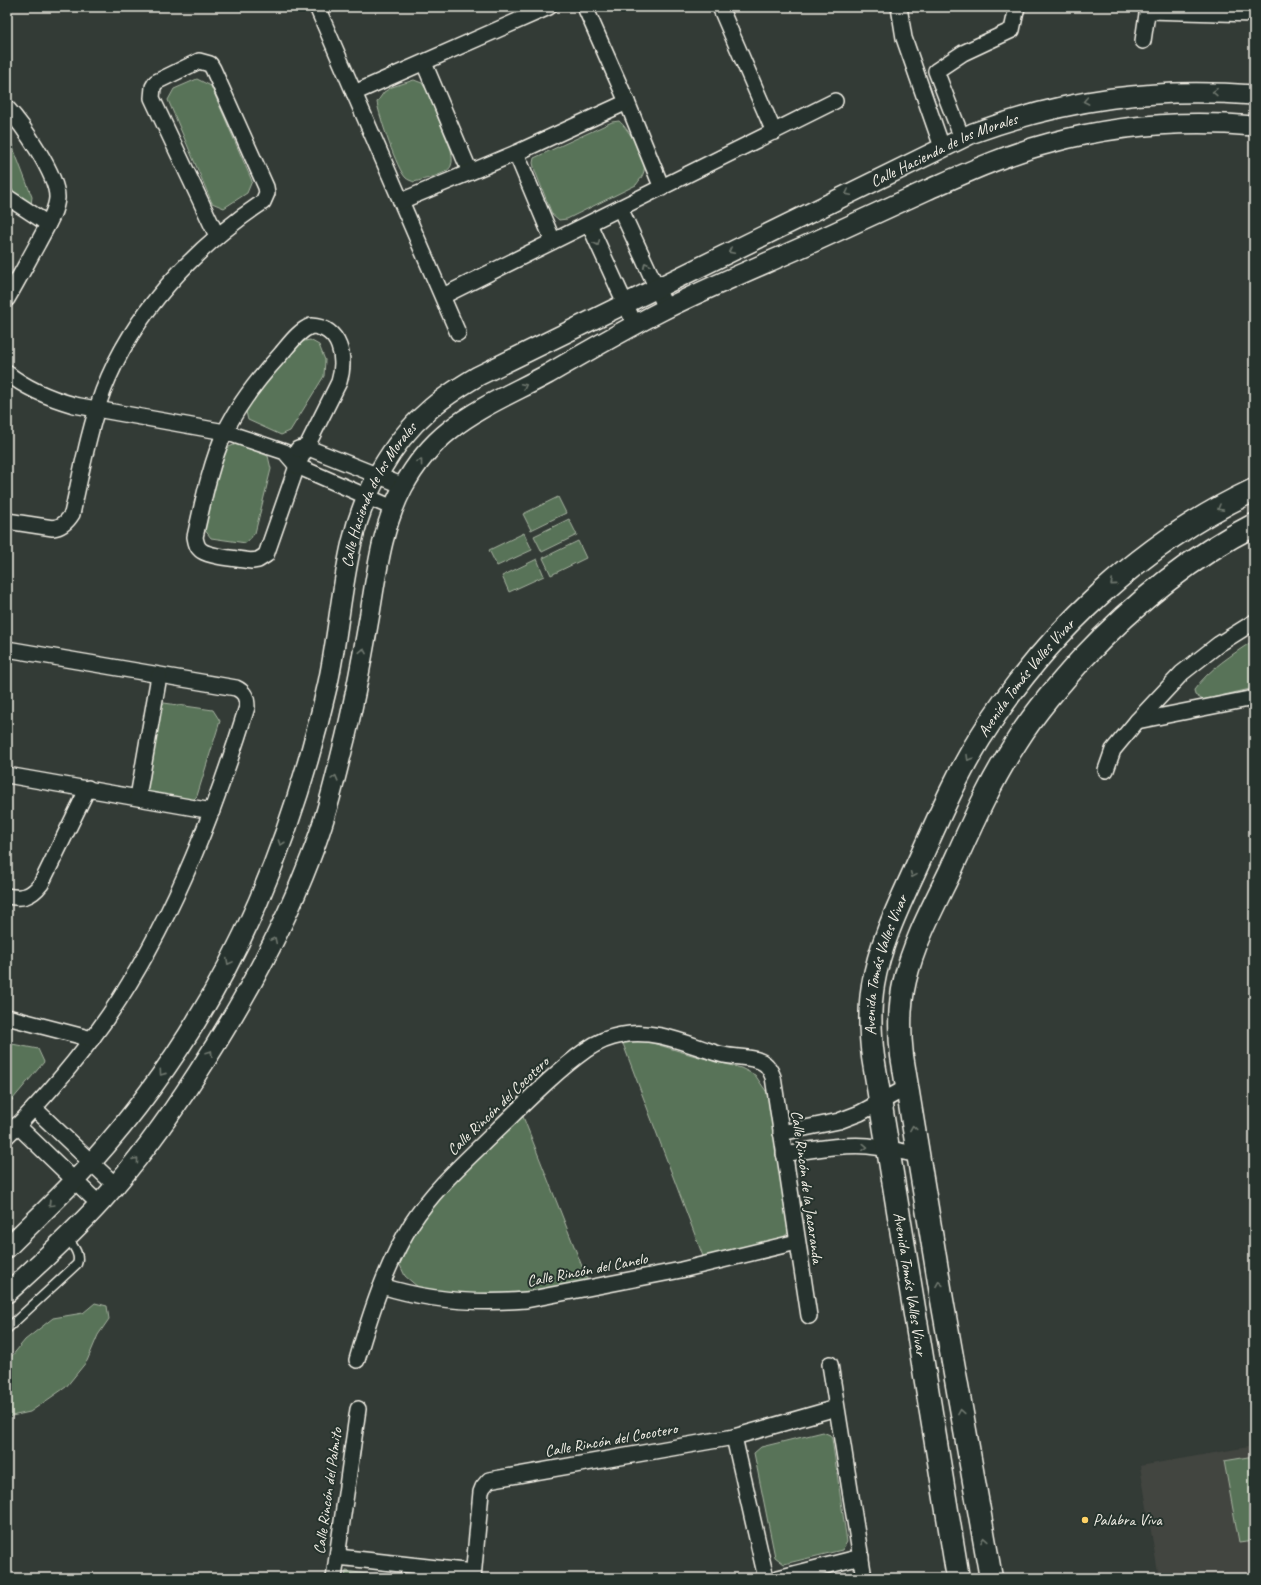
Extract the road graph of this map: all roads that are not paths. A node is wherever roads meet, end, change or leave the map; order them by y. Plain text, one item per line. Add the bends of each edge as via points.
1 (317, 7) edge
2 (549, 7) edge
3 (585, 7) edge
4 (899, 7) edge
5 (1017, 7) edge
6 (722, 8) edge
7 (1148, 9) edge
8 (1254, 14) edge
9 (1143, 41) dead end
10 (424, 63) junction
11 (354, 93) junction
12 (1254, 95) edge
13 (627, 102) junction
14 (835, 102) dead end
15 (7, 108) edge
16 (1254, 126) edge
17 (774, 132) junction
18 (962, 138) junction
19 (942, 147) junction
20 (516, 153) junction
21 (470, 172) junction
22 (662, 188) junction
23 (7, 197) edge
24 (401, 201) junction
25 (620, 208) junction
26 (48, 224) junction
27 (589, 224) junction
28 (217, 236) junction
29 (554, 241) junction
30 (656, 288) junction
31 (443, 296) junction
32 (7, 299) edge
33 (625, 303) junction
34 (666, 308) junction
35 (635, 325) junction
36 (458, 333) dead end
37 (7, 373) edge
38 (97, 408) junction
39 (226, 432) junction
40 (306, 447) junction
41 (285, 452) junction
42 (297, 466) junction
43 (378, 476) junction
44 (404, 486) junction
45 (1254, 490) edge
46 (367, 497) junction
47 (393, 508) junction
48 (7, 521) edge
49 (1254, 525) edge
50 (1254, 622) edge
51 (7, 649) edge
52 (159, 676) junction
53 (1254, 698) edge
54 (323, 705) junction
55 (352, 709) junction
56 (1137, 721) junction
57 (1106, 770) dead end
58 (7, 774) edge
59 (88, 788) junction
60 (138, 797) junction
61 (212, 811) junction
62 (7, 896) edge
63 (7, 1017) edge
64 (92, 1039) junction
65 (766, 1064) joint
66 (906, 1088) junction
67 (880, 1104) junction
68 (34, 1108) junction
69 (839, 1121) junction
70 (12, 1130) edge
71 (781, 1133) junction
72 (846, 1146) junction
73 (887, 1149) junction
74 (784, 1154) junction
75 (918, 1155) junction
76 (92, 1162) junction
77 (75, 1181) junction
78 (115, 1185) junction
79 (99, 1204) junction
80 (67, 1237) junction
81 (797, 1242) junction
82 (7, 1248) edge
83 (382, 1286) junction
84 (7, 1293) edge
85 (809, 1316) dead end
86 (7, 1330) edge
87 (357, 1360) dead end
88 (830, 1364) dead end
89 (836, 1408) junction
90 (358, 1409) dead end
91 (734, 1437) junction
92 (338, 1557) junction
93 (861, 1557) junction
94 (473, 1575) edge
95 (334, 1578) edge
96 (766, 1578) edge
97 (778, 1578) edge
98 (864, 1578) edge
99 (958, 1578) edge
100 (991, 1578) edge

1 - 11 street
2 - 10 street
3 - 13 street
4 - 19 street via 904,38
5 - 18 street via 1012,30 963,53 936,71
6 - 17 street
7 - 8 street
7 - 9 street
10 - 11 street
10 - 21 street
11 - 24 street
12 -> 18 street, Calle Hacienda de los Morales via 1182,92 1092,100 1021,116
13 - 20 street
13 - 22 street
14 - 17 street
15 - 26 street via 24,127 54,182 57,199
16 - 34 street, Calle Hacienda de los Morales via 1204,123 1137,126 1083,135 1032,148 964,173
17 - 22 street
18 - 19 street, Calle Hacienda de los Morales
19 -> 30 street, Calle Hacienda de los Morales
20 - 21 street
20 - 29 street
21 - 24 street
22 - 25 street
23 - 26 street
24 - 31 street
25 - 27 street
30 -> 25 street
26 - 32 street
27 - 29 street
27 -> 33 street
28 - 28 street via 152,98 156,82 199,61 210,64 213,68 267,193 263,202
28 - 38 street via 179,273 144,316 124,346
29 - 31 street
30 - 33 street, Calle Hacienda de los Morales
30 - 34 street
31 - 36 street
33 - 35 street
33 - 43 street, Calle Hacienda de los Morales via 459,387 426,412 411,428
34 - 35 street, Calle Hacienda de los Morales
44 -> 35 street, Calle Hacienda de los Morales via 432,446 467,418
37 - 38 street via 34,391 52,399
38 - 39 street
38 - 48 street via 69,519 59,527 53,528
39 - 40 street via 248,394 271,365 301,332 316,326 326,330 336,340 343,361 339,382
39 - 41 street
39 - 42 street via 213,466 195,538 202,551 252,561 263,558
40 - 41 street
40 - 42 street
40 - 43 street
41 - 42 street
42 - 46 street
43 - 44 street
43 - 46 street, Calle Hacienda de los Morales
44 - 47 street, Calle Hacienda de los Morales
45 -> 67 main road, Avenida Tomás Valles Vivar via 1185,528 1142,558 1110,586 1066,628 1031,667 980,739 929,839 878,961 872,993 870,1032
46 - 47 street
46 - 54 street, Calle Hacienda de los Morales via 352,539
55 -> 47 street, Calle Hacienda de los Morales via 378,562
49 - 66 main road, Avenida Tomás Valles Vivar via 1200,557 1136,606 1061,682 1016,742 971,825 911,960 900,1012
50 - 56 street via 1182,672
51 - 52 street
52 - 60 street
52 - 61 street via 236,688 245,695 246,707
53 - 56 street
54 - 55 street
54 -> 76 street, Calle Hacienda de los Morales via 294,806 276,856 257,904 213,992 154,1084
78 -> 55 street, Calle Hacienda de los Morales via 176,1106 253,982 310,859 325,816
56 - 57 street via 1114,750
58 - 59 street
59 - 60 street
59 - 62 street via 36,891 24,897
60 - 61 street
61 - 64 street via 170,908 119,1000
63 - 64 street
64 - 68 street
65 - 71 street, Calle Rincón de la Jacaranda via 773,1077
65 - 83 street, Calle Rincón del Cocotero via 723,1055 666,1037 638,1033 621,1034 587,1049 542,1087 431,1198 404,1237
66 - 67 street
75 -> 66 main road, Avenida Tomás Valles Vivar
67 - 69 street
67 - 73 main road, Avenida Tomás Valles Vivar
68 - 70 street
68 - 76 street
69 - 71 street
69 - 72 street
70 - 77 street
71 - 74 street, Calle Rincón de la Jacaranda
72 -> 73 street
72 - 74 street
73 - 75 street
73 - 99 main road, Avenida Tomás Valles Vivar
74 - 81 street, Calle Rincón de la Jacaranda
100 -> 75 main road, Avenida Tomás Valles Vivar
76 - 77 street, Calle Hacienda de los Morales
76 - 78 street
77 - 79 street
77 -> 82 street, Calle Hacienda de los Morales
78 - 79 street, Calle Hacienda de los Morales
79 - 80 street, Calle Hacienda de los Morales
80 - 84 street, Calle Hacienda de los Morales
80 - 86 lane via 78,1254 77,1264
81 - 83 street, Calle Rincón del Canelo via 681,1270 526,1300 450,1300 410,1295
81 - 85 street, Calle Rincón de la Jacaranda
83 - 87 street, Calle Rincón del Cocotero via 370,1315
88 - 89 street
89 - 91 street, Calle Rincón del Cocotero
89 - 93 street
90 - 92 street, Calle Rincón del Palmito
91 - 94 street, Calle Rincón del Cocotero via 489,1480 481,1492
91 - 96 street
92 - 94 street
92 - 95 street, Calle Rincón del Palmito
93 - 97 street
93 - 98 street

